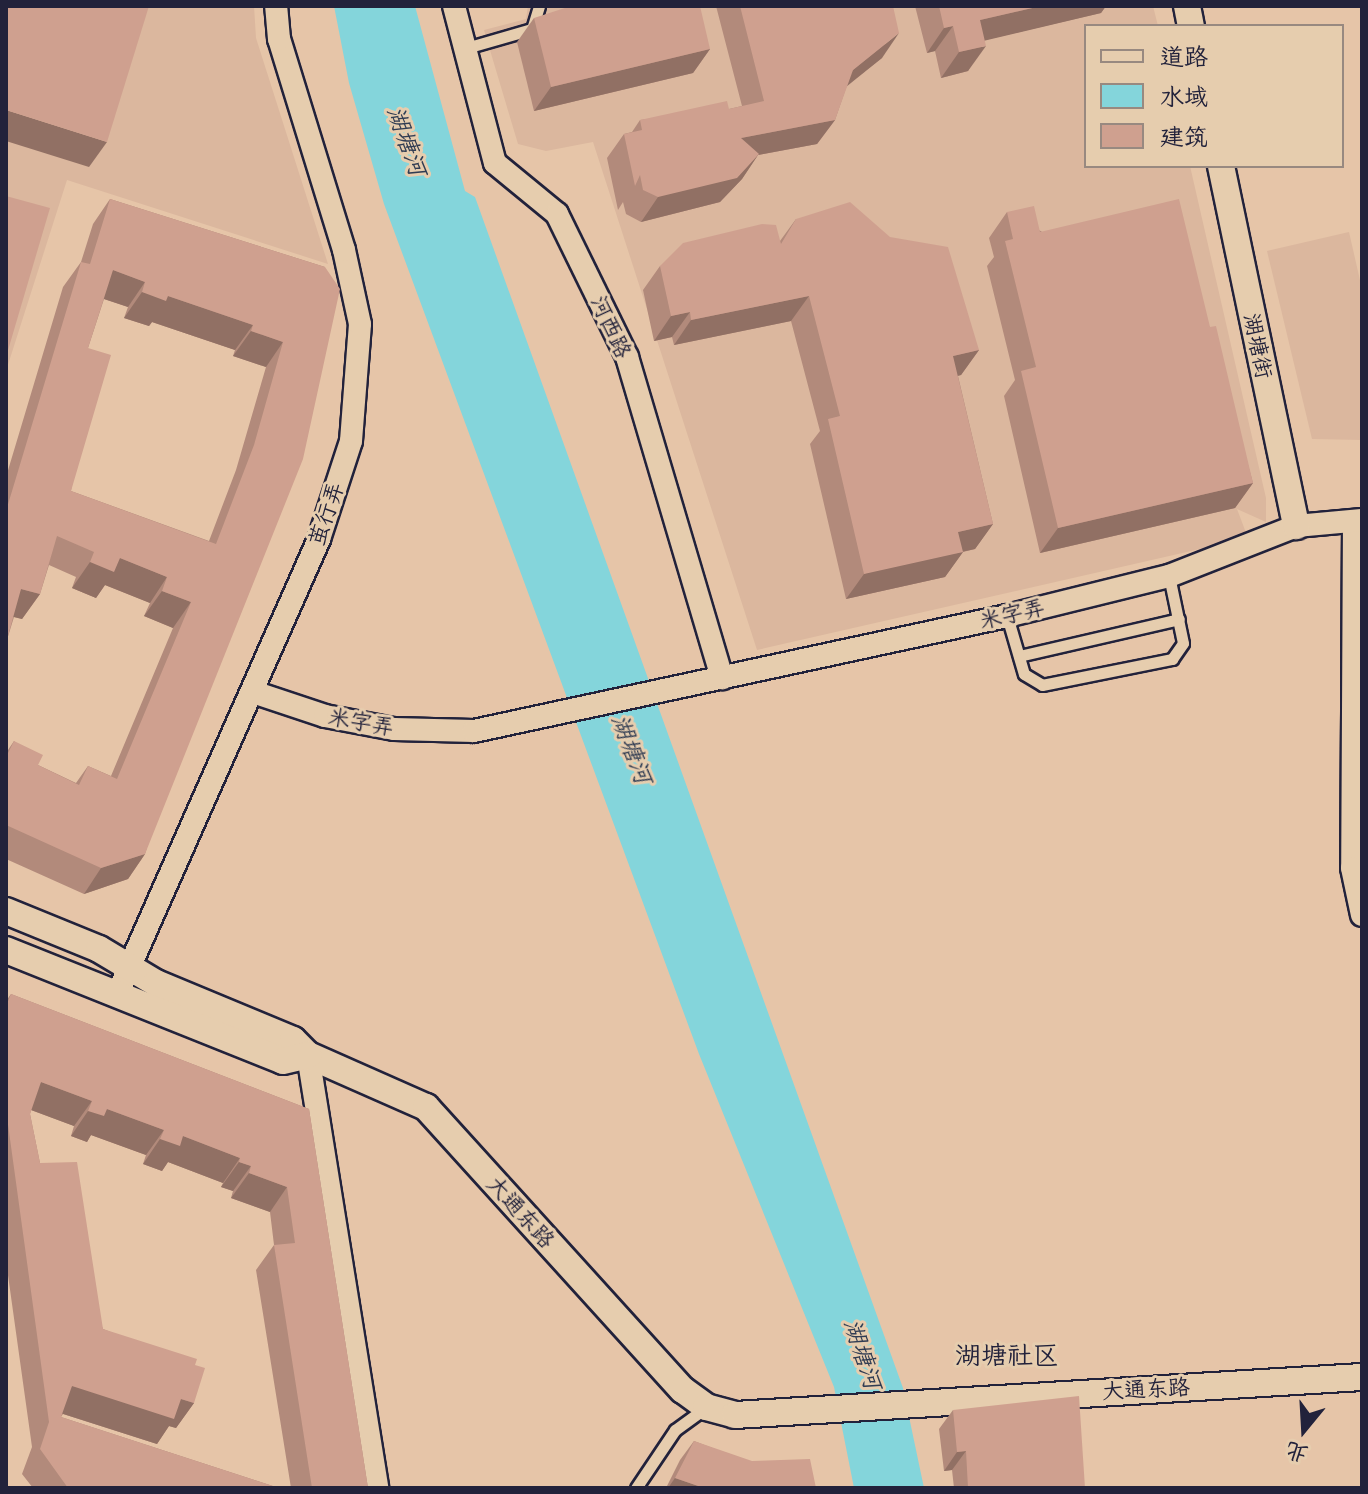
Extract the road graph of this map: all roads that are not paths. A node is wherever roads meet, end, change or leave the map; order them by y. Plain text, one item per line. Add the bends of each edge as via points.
1 (276, 6) edge
2 (454, 6) edge
3 (539, 6) edge
4 (466, 48) junction
5 (1221, 168) edge
6 (1358, 520) edge
7 (1296, 526) junction
8 (1169, 576) junction
9 (1007, 616) junction
10 (1179, 619) junction
11 (1019, 656) junction
12 (722, 678) junction
13 (253, 692) junction
14 (6, 911) edge
15 (1362, 915) edge
16 (6, 950) edge
17 (128, 966) junction
18 (117, 995) junction
19 (308, 1055) junction
20 (1362, 1377) edge
21 (706, 1407) junction
22 (377, 1488) edge
23 (636, 1488) edge

1 - 13 street, 茧行弄 via 279,39 344,250 360,324 351,441 319,539
2 - 4 street, 河西路
3 - 4 lane via 532,29
4 - 12 street, 河西路 via 495,163 557,214 627,357
5 - 7 street, 湖塘街
6 - 7 street, 米字弄
6 - 15 street via 1352,868
7 - 8 street, 米字弄
8 - 9 street, 米字弄
8 - 10 lane
9 - 11 lane
9 - 12 street, 米字弄
10 - 11 lane
10 - 11 lane via 1183,643 1172,659 1042,685 1024,674
12 - 13 street, 米字弄 via 474,731 394,729 325,716
13 - 17 street, 茧行弄
14 - 17 street, 大通东路
16 - 18 street, 大通东路
17 - 18 street, 茧行弄
17 - 19 street, 大通东路 via 156,983 293,1040
18 - 19 street, 大通东路 via 283,1061
19 - 21 street, 大通东路 via 426,1107 683,1390
19 - 22 street
20 - 21 street, 大通东路 via 735,1415
21 - 23 lane via 675,1430

